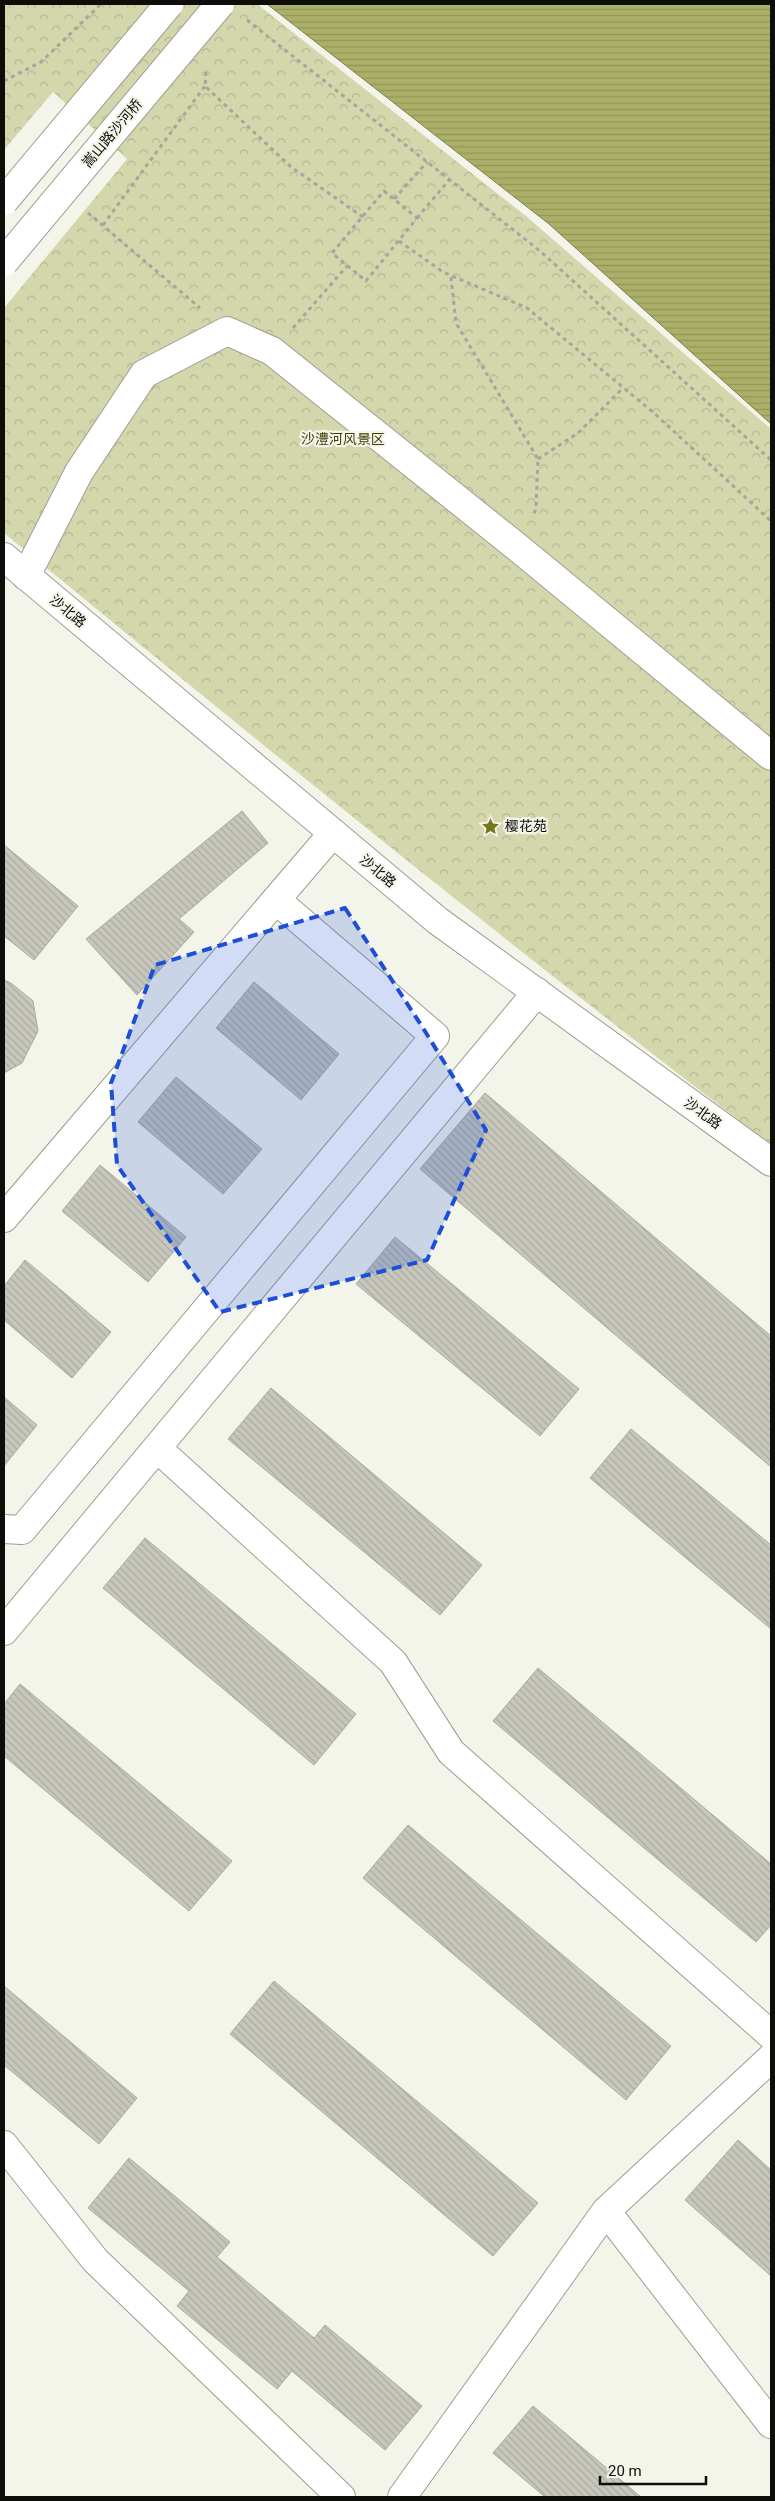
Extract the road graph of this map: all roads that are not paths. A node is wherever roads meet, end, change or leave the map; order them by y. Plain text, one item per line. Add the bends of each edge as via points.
1 (170, 4) edge
2 (231, 10) edge
3 (4, 201) edge
4 (4, 262) edge
5 (4, 557) edge
6 (26, 576) junction
7 (771, 756) edge
8 (333, 833) junction
9 (276, 900) junction
10 (537, 992) junction
11 (771, 1162) edge
12 (4, 1218) edge
13 (158, 1449) junction
14 (4, 1529) edge
15 (4, 1631) edge
16 (771, 2035) edge
17 (771, 2058) edge
18 (4, 2145) edge
19 (606, 2211) junction
20 (771, 2424) edge
21 (341, 2497) edge
22 (402, 2497) edge

1 - 3 street, bridge
2 - 4 street, 嵩山路沙河桥, bridge
5 - 6 street, 沙北路
6 - 7 street via 79,472 144,374 227,331 272,351 517,546
6 - 8 street, 沙北路
8 - 9 street
8 - 10 street, 沙北路 via 438,921
9 - 12 street
9 - 14 street via 435,1036 22,1530
10 - 11 street, 沙北路
10 - 13 street
13 - 15 street
13 - 16 street via 393,1662 451,1752
17 - 19 street
18 - 21 street via 95,2260
19 - 20 street
19 - 22 street

